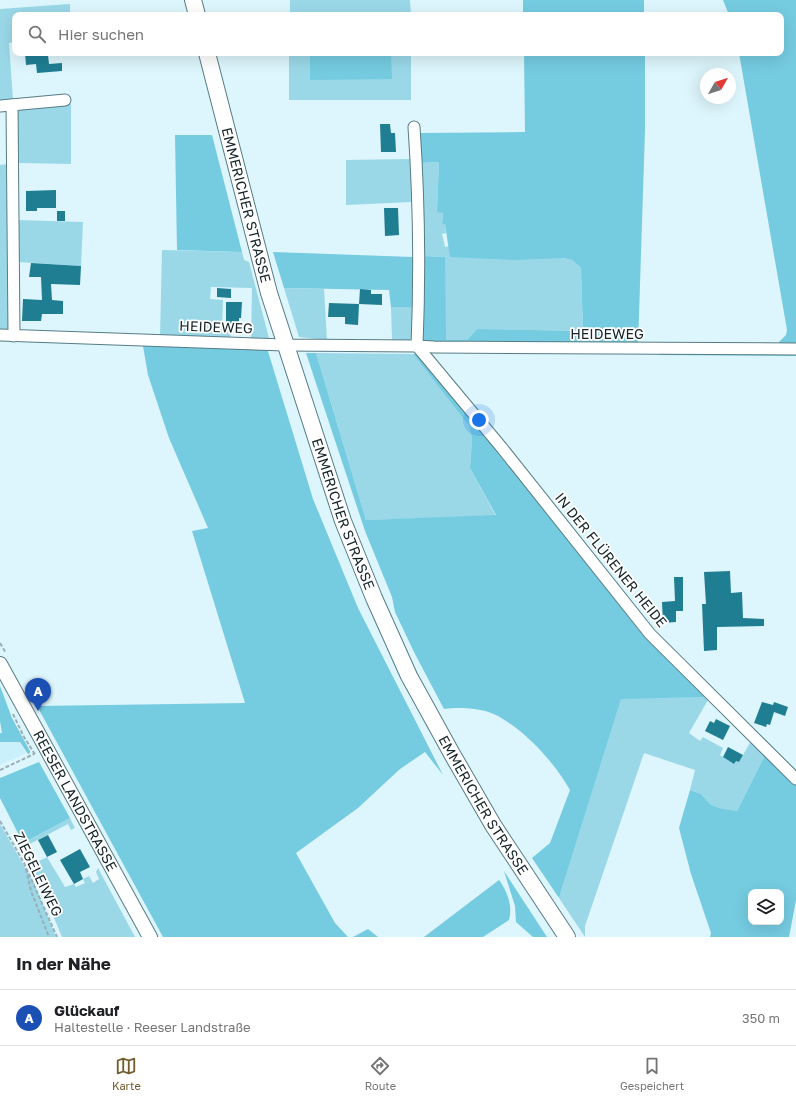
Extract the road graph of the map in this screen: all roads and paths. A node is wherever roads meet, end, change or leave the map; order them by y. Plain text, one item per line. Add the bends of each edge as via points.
1 (193, 0) edge
2 (196, 12) edge
3 (208, 56) edge
4 (65, 100) dead end
5 (12, 105) junction
6 (0, 106) edge
7 (414, 127) dead end
8 (0, 336) edge
9 (14, 336) junction
10 (285, 344) junction
11 (417, 346) junction
12 (796, 349) edge
13 (0, 664) edge
14 (34, 754) dead end
15 (0, 770) edge
16 (796, 779) edge
17 (0, 821) edge
18 (24, 862) junction
19 (49, 937) edge
20 (58, 937) edge
21 (150, 937) edge
22 (567, 937) edge

1 - 2 main road
3 - 10 main road, EMMERICHER STRASSE via 269,293
4 - 5 street
5 - 6 street
5 - 9 street
7 - 11 street via 419,260
8 - 9 street, HEIDEWEG
9 - 10 street, HEIDEWEG
10 - 11 street, HEIDEWEG
10 - 22 main road, EMMERICHER STRASSE via 343,521 409,676 493,825
11 - 12 street, HEIDEWEG
11 - 16 street, IN DER FLÜRENER HEIDE via 650,634
13 - 21 street, REESER LANDSTRASSE
14 - 15 path
17 - 18 path, ZIEGELEIWEG
18 - 19 path via 31,891
18 - 20 path, ZIEGELEIWEG

